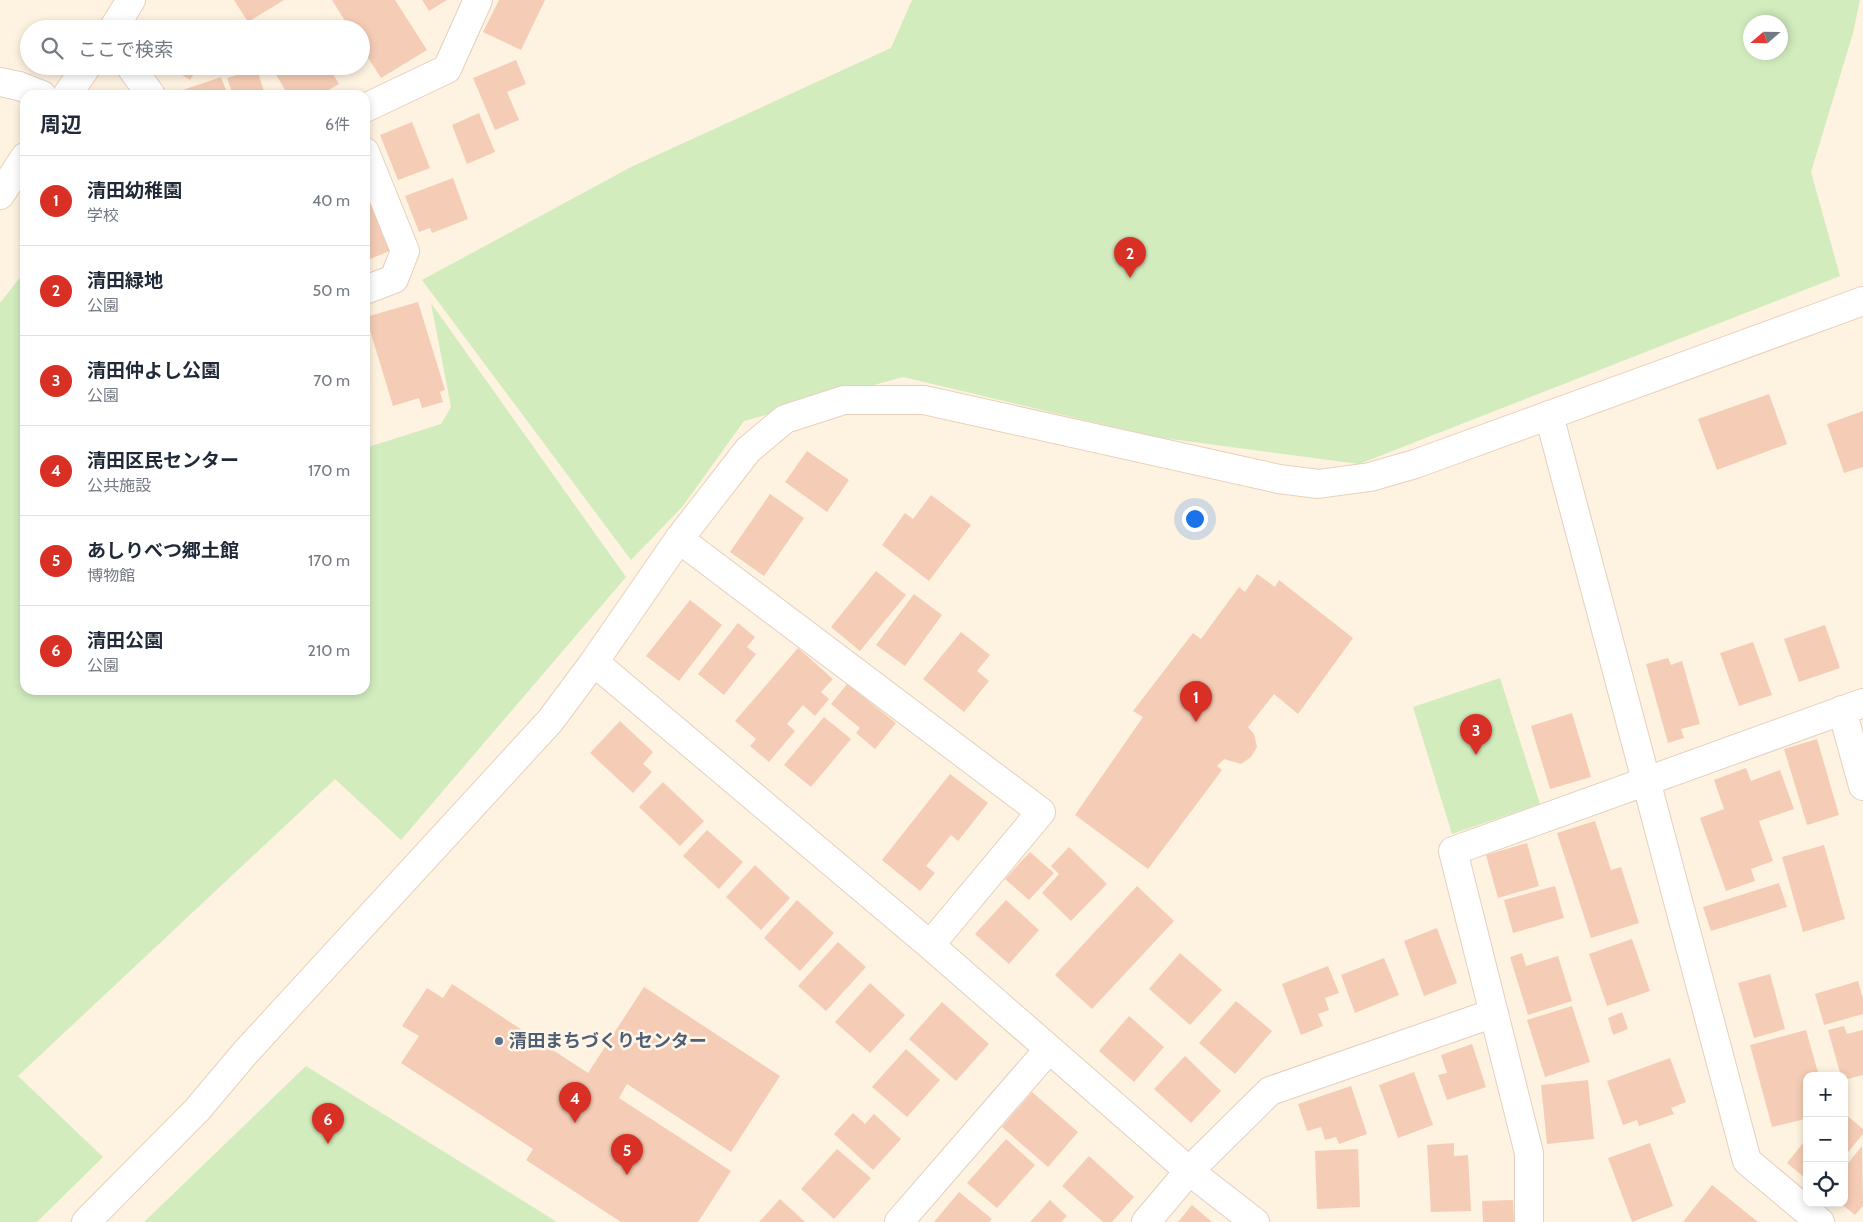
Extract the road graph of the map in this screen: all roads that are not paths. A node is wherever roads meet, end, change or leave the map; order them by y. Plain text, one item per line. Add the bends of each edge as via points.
1 (131, 0) edge
2 (478, 0) edge
3 (119, 20) edge
4 (81, 75) edge
5 (137, 75) edge
6 (0, 82) edge
7 (29, 90) edge
8 (70, 90) edge
9 (147, 90) edge
10 (370, 106) edge
11 (370, 164) edge
12 (20, 165) edge
13 (0, 195) edge
14 (370, 288) edge
15 (1863, 301) edge
16 (1549, 415) junction
17 (679, 539) junction
18 (594, 662) junction
19 (1853, 706) edge
20 (1648, 781) junction
21 (1863, 786) edge
22 (930, 945) junction
23 (1494, 1013) junction
24 (1049, 1049) junction
25 (1189, 1170) junction
26 (86, 1222) edge
27 (899, 1222) edge
28 (1146, 1222) edge
29 (1255, 1222) edge
30 (1529, 1222) edge
31 (1820, 1222) edge

1 - 3 street
2 - 10 street via 447,69
4 - 8 street
5 - 9 street
6 - 7 street
11 - 14 street via 405,251 394,279
12 - 13 street
15 - 16 street
16 - 17 street via 1370,478 1318,484 1279,479 924,400 844,400 786,419 748,450
16 - 20 street
17 - 18 street
17 - 22 street via 1041,812
18 - 22 street
18 - 26 street via 550,721 245,1053 197,1110
19 - 20 street
19 - 21 street
20 - 23 street via 1453,851
20 - 31 street via 1747,1161
22 - 24 street
23 - 25 street via 1270,1091
23 - 30 street via 1529,1153
24 - 25 street
24 - 27 street
25 - 28 street
25 - 29 street

